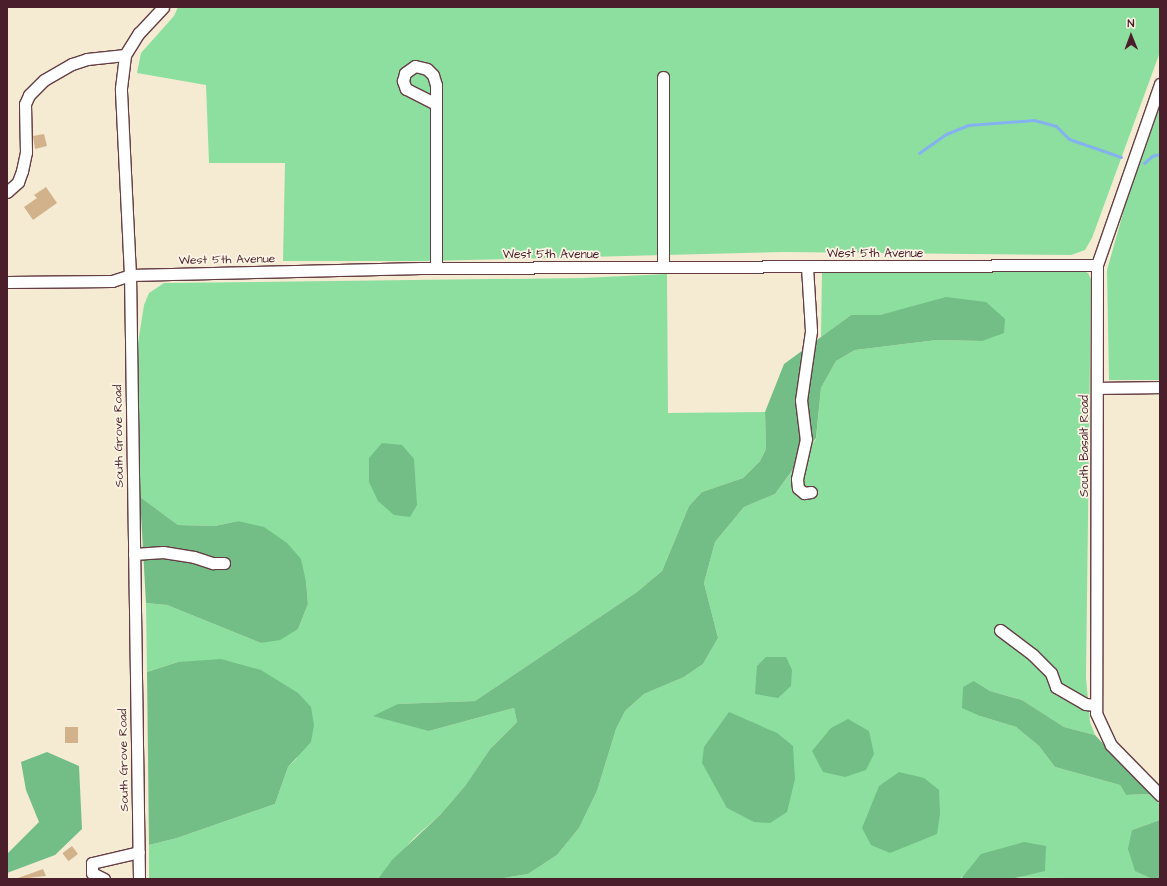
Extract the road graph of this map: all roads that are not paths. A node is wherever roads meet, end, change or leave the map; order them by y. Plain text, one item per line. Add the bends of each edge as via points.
1 (163, 7) edge
2 (125, 55) junction
3 (663, 77) dead end
4 (1160, 84) edge
5 (436, 104) dead end
6 (7, 192) edge
7 (1097, 265) junction
8 (663, 267) junction
9 (807, 267) junction
10 (436, 268) junction
11 (130, 275) junction
12 (7, 282) edge
13 (1160, 387) edge
14 (1099, 388) junction
15 (811, 492) dead end
16 (134, 554) junction
17 (224, 563) dead end
18 (1000, 630) dead end
19 (1096, 705) junction
20 (1160, 795) edge
21 (139, 852) junction
22 (104, 879) edge
23 (139, 879) edge

1 - 2 street, South Grove Road via 139,33
2 - 6 street via 87,59 72,64 44,80 29,95 25,104 26,152 22,170 18,182
2 - 11 street, South Grove Road via 120,88
3 - 8 street
4 - 7 street, South Basalt Road
5 - 10 street
7 - 9 street, West 5th Avenue
7 - 14 street, South Basalt Road
8 - 9 street, West 5th Avenue
8 - 10 street, West 5th Avenue
9 - 15 street via 811,338 801,400 806,439 797,479 798,488 804,493
10 - 11 street, West 5th Avenue
11 - 12 street, West 5th Avenue via 112,281
11 - 16 street, South Grove Road
13 - 14 street
14 - 19 street, South Basalt Road
16 - 17 street via 163,552
16 - 21 street, South Grove Road
18 - 19 street via 1033,655 1051,673 1056,687 1085,704
19 - 20 street, South Basalt Road via 1096,713 1111,745
21 - 22 street via 92,863 92,873
21 - 23 street, South Grove Road

